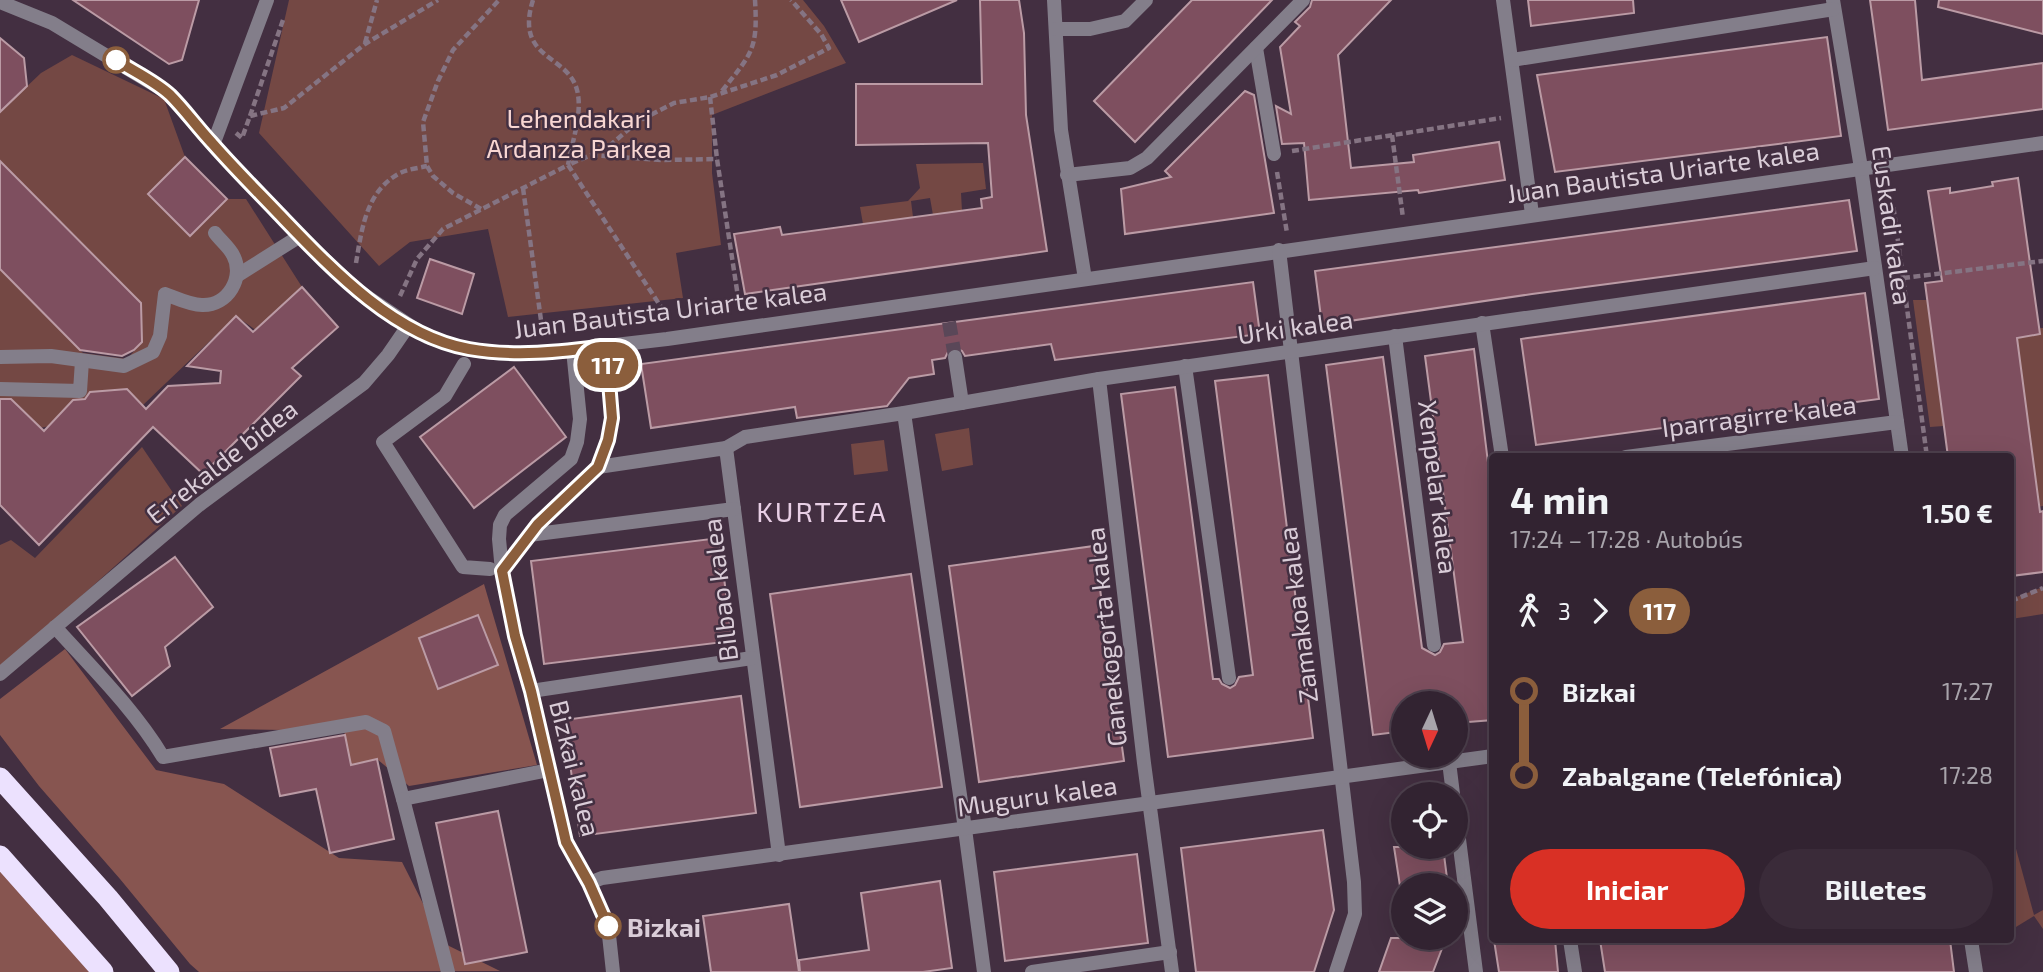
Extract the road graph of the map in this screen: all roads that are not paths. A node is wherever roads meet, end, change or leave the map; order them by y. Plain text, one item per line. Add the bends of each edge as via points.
1 (267, 0) edge
2 (1054, 0) edge
3 (1146, 0) edge
4 (1303, 0) edge
5 (1503, 0) edge
6 (0, 2) edge
7 (1833, 5) edge
8 (1056, 29) junction
9 (1256, 48) junction
10 (1512, 60) junction
11 (2043, 143) edge
12 (213, 145) junction
13 (1274, 154) road end
14 (1861, 168) junction
15 (1067, 175) junction
16 (1532, 215) junction
17 (215, 233) dead end
18 (300, 236) junction
19 (1284, 249) junction
20 (1875, 268) junction
21 (237, 275) junction
22 (1085, 279) junction
23 (1482, 323) junction
24 (408, 326) junction
25 (1395, 336) junction
26 (606, 346) junction
27 (573, 350) junction
28 (1290, 351) junction
29 (0, 357) edge
30 (955, 357) tunnel mouth
31 (82, 360) junction
32 (464, 364) dead end
33 (1185, 366) junction
34 (1099, 379) junction
35 (0, 389) edge
36 (962, 403) junction
37 (904, 413) junction
38 (1897, 422) junction
39 (726, 448) junction
40 (1501, 453) edge
41 (1657, 453) edge
42 (1901, 453) edge
43 (598, 467) junction
44 (734, 509) junction
45 (529, 535) junction
46 (496, 570) junction
47 (55, 627) junction
48 (1434, 645) dead end
49 (752, 658) junction
50 (0, 674) edge
51 (1229, 678) dead end
52 (531, 691) junction
53 (1489, 757) edge
54 (1468, 759) edge
55 (1408, 768) edge
56 (549, 770) junction
57 (0, 778) edge
58 (1341, 778) junction
59 (403, 799) junction
60 (1149, 804) junction
61 (965, 829) junction
62 (779, 855) junction
63 (0, 856) edge
64 (1462, 859) edge
65 (589, 883) junction
66 (1570, 943) edge
67 (1971, 943) edge
68 (1170, 952) junction
69 (1042, 971) edge
70 (103, 972) edge
71 (169, 972) edge
72 (448, 972) edge
73 (613, 972) edge
74 (984, 972) edge
75 (1172, 972) edge
76 (1336, 972) edge
77 (1476, 972) edge
78 (1575, 972) edge
79 (1976, 972) edge

1 - 12 street
2 - 8 street
3 - 8 street via 1125,21 1090,29
4 - 9 street
5 - 10 street
6 - 12 street, Juan Bautista Uriarte kalea via 52,23 168,93
7 - 10 street
7 - 14 street, Euskadi kalea
8 - 15 street
9 - 13 street
9 - 15 street via 1147,158 1130,168
10 - 16 street
11 - 14 street, Juan Bautista Uriarte kalea
12 - 18 street, Juan Bautista Uriarte kalea
14 - 16 street, Juan Bautista Uriarte kalea
14 - 20 street, Euskadi kalea
15 - 22 street
16 - 19 street, Juan Bautista Uriarte kalea
17 - 21 street via 233,255
18 - 21 street
18 - 24 street, Juan Bautista Uriarte kalea via 357,290
19 - 22 street, Juan Bautista Uriarte kalea
19 - 28 street, Zamakoa kalea
20 - 23 street, Urki kalea
20 - 38 street, Euskadi kalea
21 - 31 street via 230,293 218,303 201,306 165,294 160,337 153,352 124,366
22 - 26 street, Juan Bautista Uriarte kalea
23 - 25 street, Urki kalea
23 - 40 street
24 - 27 street, Juan Bautista Uriarte kalea via 466,349
24 - 47 street, Errekalde bidea via 364,383 199,505
25 - 28 street, Urki kalea
25 - 48 street, Xenpelar kalea
26 - 27 street, Juan Bautista Uriarte kalea
26 - 43 street via 612,418
27 - 46 street, Bizkai kalea via 580,419 577,442 571,459 505,515
28 - 33 street, Urki kalea
28 - 58 street, Zamakoa kalea
29 - 31 street
30 - 36 street
31 - 35 street via 80,391
32 - 46 street via 445,396 383,442 463,567
33 - 34 street, Urki kalea
33 - 51 street
34 - 36 street, Urki kalea
34 - 60 street, Ganekogorta kalea
36 - 37 street, Urki kalea
37 - 39 street, Urki kalea via 745,437
37 - 61 street
38 - 41 street, Iparragirre kalea
38 - 42 street, Euskadi kalea
39 - 43 street
39 - 44 street, Bilbao kalea
43 - 45 street
44 - 45 street
44 - 49 street, Bilbao kalea
45 - 46 street
46 - 52 street, Bizkai kalea
47 - 50 street, Errekalde bidea
47 - 59 street via 120,698 163,757 366,722 384,731
49 - 52 street
49 - 62 street, Bilbao kalea
52 - 56 street, Bizkai kalea
53 - 54 street, Muguru kalea
55 - 58 street, Muguru kalea
56 - 59 street
56 - 65 street, Bizkai kalea via 566,842
57 - 71 highway
58 - 60 street, Muguru kalea
58 - 76 street, Zamakoa kalea via 1355,914
59 - 72 street
60 - 61 street, Muguru kalea
60 - 68 street, Ganekogorta kalea
61 - 62 street, Muguru kalea
61 - 74 street
62 - 65 street, Muguru kalea
63 - 70 highway
64 - 77 street
65 - 73 street, Bizkai kalea via 608,926
66 - 78 street
67 - 79 street
68 - 69 street
68 - 75 street, Ganekogorta kalea

